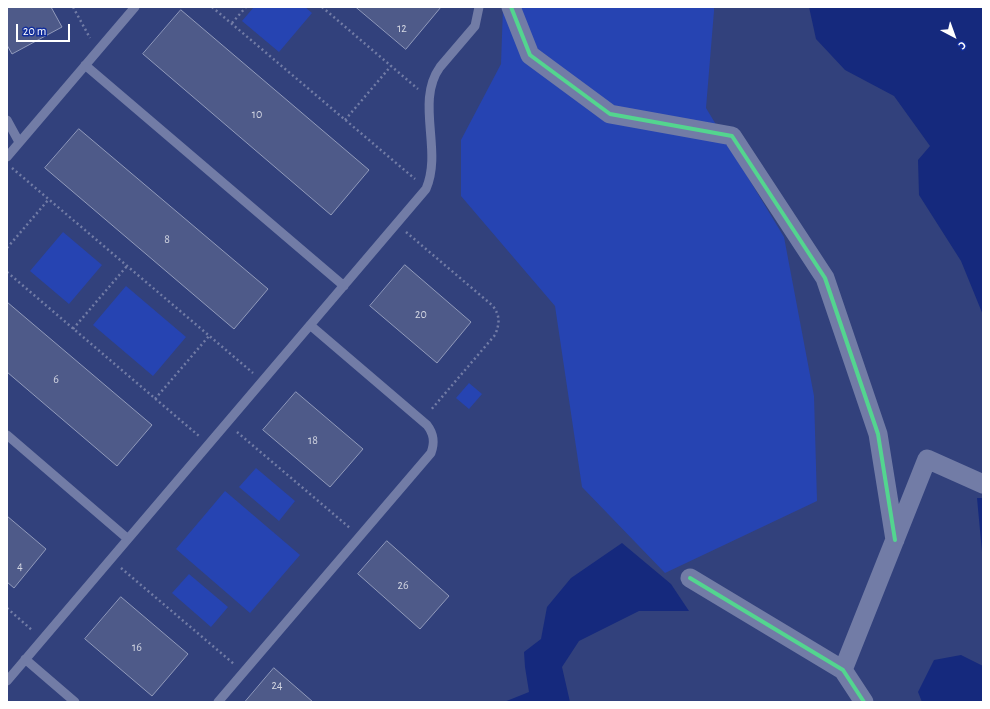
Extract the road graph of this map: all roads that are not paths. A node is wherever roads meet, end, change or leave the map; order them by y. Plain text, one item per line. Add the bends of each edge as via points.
1 (135, 7) edge
2 (479, 7) edge
3 (511, 7) edge
4 (85, 65) junction
5 (7, 120) edge
6 (19, 142) junction
7 (7, 157) edge
8 (344, 286) junction
9 (310, 325) junction
10 (7, 435) edge
11 (983, 484) edge
12 (128, 539) junction
13 (895, 540) junction
14 (690, 578) dead end
15 (25, 660) junction
16 (843, 670) junction
17 (7, 681) edge
18 (75, 702) edge
19 (218, 702) edge
20 (864, 702) edge

1 - 4 lane
2 - 8 lane via 475,26 435,73 430,85 432,169 426,189
3 - 13 street via 530,55 610,114 732,136 825,278 878,434
4 - 6 lane
4 - 8 lane
5 - 6 lane
6 - 7 lane
8 - 9 lane
9 - 12 lane
9 - 19 lane via 422,420 432,431 434,445 431,452
10 - 12 lane
11 - 13 street via 926,459
12 - 15 lane
13 - 16 street
14 - 16 street
15 - 17 lane
15 - 18 lane
16 - 20 street

